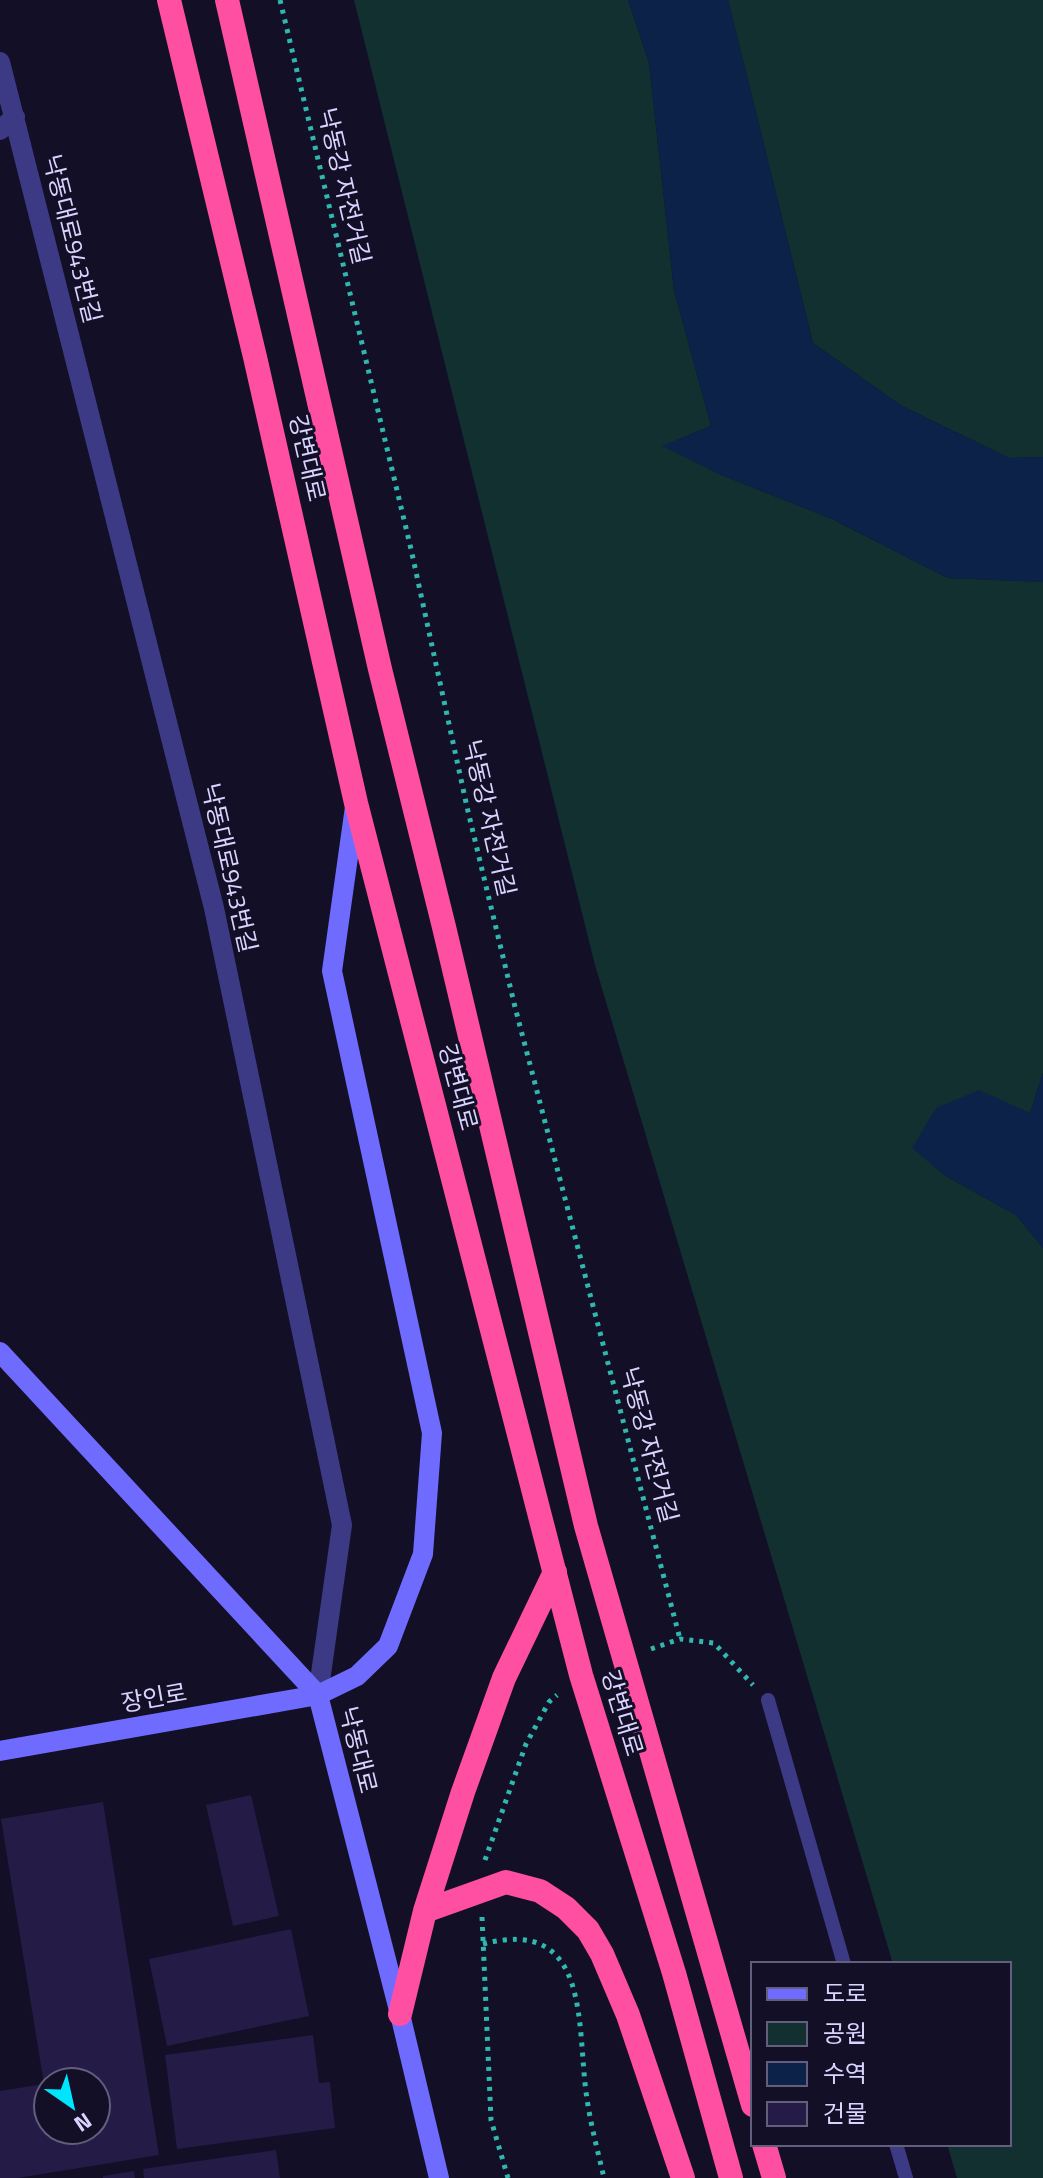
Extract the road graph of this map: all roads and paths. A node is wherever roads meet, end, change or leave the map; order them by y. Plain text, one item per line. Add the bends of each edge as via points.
1 (169, 0) edge
2 (227, 0) edge
3 (280, 0) edge
4 (0, 62) edge
5 (8, 124) edge
6 (356, 803) junction
7 (0, 1352) edge
8 (555, 1572) junction
9 (318, 1695) junction
10 (768, 1700) joint
11 (549, 1702) dead end
12 (0, 1751) edge
13 (482, 1869) dead end
14 (425, 1911) junction
15 (843, 1962) edge
16 (400, 2014) junction
17 (751, 2098) edge
18 (765, 2146) edge
19 (897, 2146) edge
20 (439, 2178) edge
21 (508, 2178) edge
22 (604, 2178) edge
23 (683, 2178) edge
24 (731, 2178) edge
25 (774, 2178) edge
26 (906, 2178) edge

1 - 6 highway, 강변대로
2 - 17 highway, 강변대로 via 380,669 586,1526
3 - 10 path, 낙동강 자전거길 via 482,869 680,1639 714,1643
4 - 5 street, 낙동대로943번길
5 - 9 street, 낙동대로943번길 via 214,908 342,1525
6 - 8 highway, 강변대로
6 - 9 main road, 장인로 via 332,971 432,1433 423,1554 388,1646 357,1676
7 - 9 main road, 낙동대로
8 - 14 highway via 504,1678
8 - 24 highway, 강변대로
9 - 12 main road, 장인로
9 - 16 main road, 낙동대로
10 - 15 lane
11 - 13 path via 526,1744
14 - 16 highway
14 - 23 highway via 506,1882 540,1891 588,1930 628,2015
16 - 20 main road, 낙동대로
18 - 25 highway
19 - 26 lane
21 - 22 path via 491,2120 483,1944 503,1939 536,1942 568,1969

